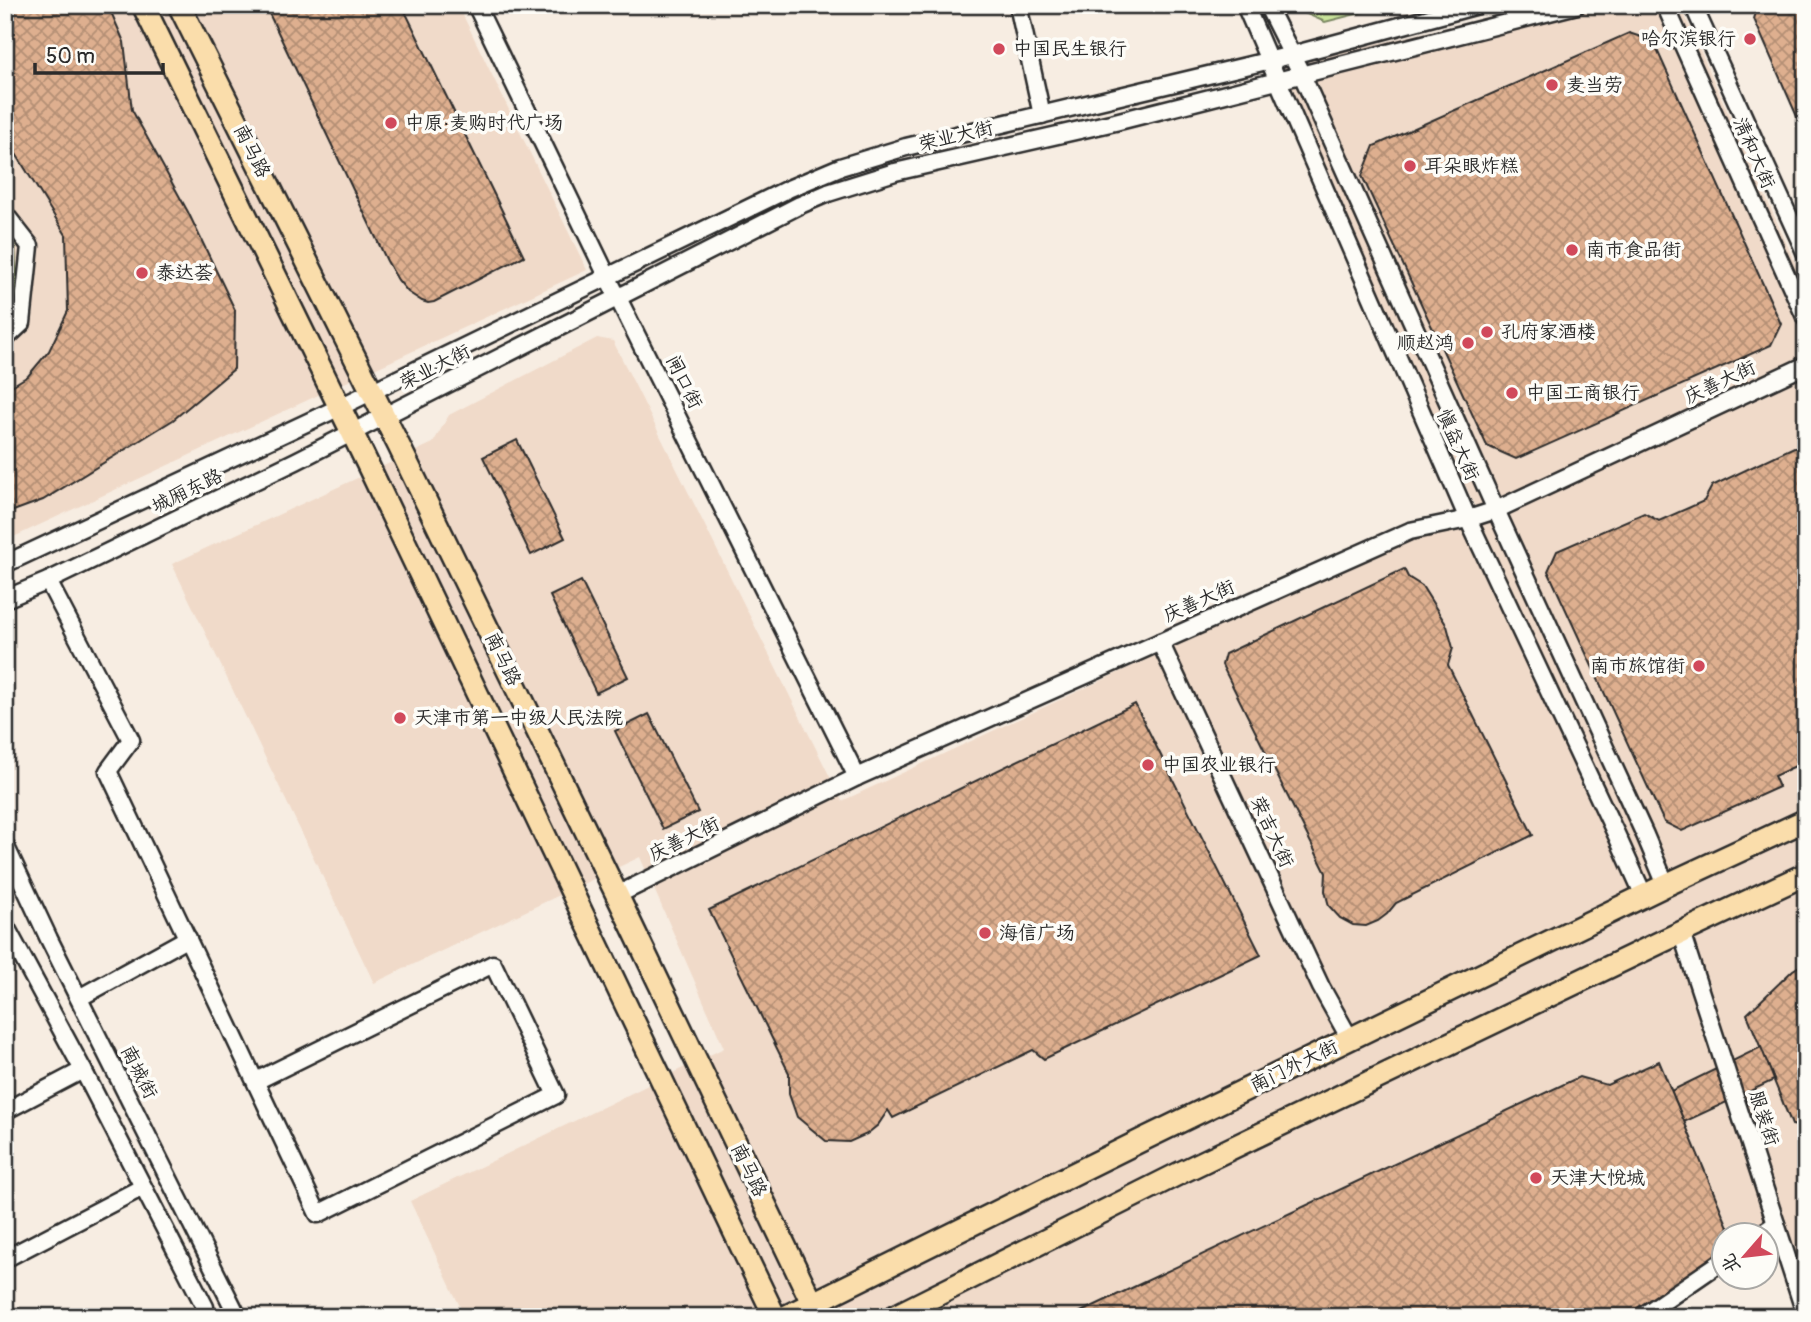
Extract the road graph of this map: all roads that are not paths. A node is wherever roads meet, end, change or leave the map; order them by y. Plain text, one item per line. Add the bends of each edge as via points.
1 (143, 5) edge
2 (179, 5) edge
3 (476, 5) edge
4 (1018, 5) edge
5 (1245, 5) edge
6 (1267, 5) edge
7 (1478, 5) edge
8 (1577, 5) edge
9 (1665, 5) edge
10 (1693, 5) edge
11 (1292, 55) junction
12 (1268, 61) junction
13 (1302, 75) junction
14 (1277, 81) junction
15 (1042, 115) junction
16 (5, 214) edge
17 (1806, 254) edge
18 (608, 278) junction
19 (618, 297) junction
20 (1806, 319) edge
21 (5, 339) edge
22 (1806, 365) edge
23 (372, 391) junction
24 (340, 407) junction
25 (384, 416) junction
26 (352, 433) junction
27 (1496, 510) junction
28 (1468, 519) junction
29 (5, 564) edge
30 (48, 581) junction
31 (5, 599) edge
32 (1160, 642) junction
33 (857, 776) junction
34 (1806, 820) edge
35 (5, 845) edge
36 (1806, 874) edge
37 (1666, 885) junction
38 (617, 895) junction
39 (1644, 897) junction
40 (5, 925) edge
41 (1681, 932) junction
42 (188, 939) junction
43 (79, 998) junction
44 (1350, 1039) junction
45 (83, 1070) junction
46 (256, 1081) junction
47 (5, 1111) edge
48 (143, 1187) junction
49 (1775, 1220) edge
50 (1780, 1236) edge
51 (5, 1259) edge
52 (1710, 1270) edge
53 (816, 1310) edge
54 (1806, 1316) edge
55 (206, 1317) edge
56 (238, 1317) edge
57 (775, 1317) edge
58 (785, 1317) edge
59 (893, 1317) edge
60 (1641, 1317) edge

1 - 24 main road, 南马路
2 - 23 main road, 南马路
3 - 18 street, 闸口街
4 - 15 street
5 - 12 street, 慎益大街
6 - 11 street, 慎益大街
7 - 11 street, 荣业大街
8 - 13 street, 荣业大街
9 - 20 street, 清和大街
10 - 17 street, 清和大街
11 - 12 street, 荣业大街
11 - 13 street, 慎益大街
12 - 14 street, 慎益大街
12 - 15 street, 荣业大街
13 - 14 street, 荣业大街
13 - 27 street, 慎益大街
14 - 19 street, 荣业大街 via 895,172 828,193
14 - 28 street, 慎益大街
15 - 18 street, 荣业大街 via 839,167
16 - 21 street via 30,246 22,323
18 - 19 street, 闸口街
18 - 23 street, 荣业大街
19 - 25 street, 荣业大街
19 - 33 street, 闸口街
22 - 27 street, 庆善大街
23 - 24 street, 城厢东路
23 - 25 main road, 南马路
24 - 26 main road, 南马路
24 - 29 street, 城厢东路
25 - 26 street, 城厢东路
25 - 38 main road, 南马路
26 - 30 street, 城厢东路
26 - 57 main road, 南马路
27 - 28 street, 庆善大街
27 - 37 street, 慎益大街
28 - 32 street, 庆善大街 via 1410,531
28 - 39 street, 慎益大街
30 - 31 street, 城厢东路
30 - 42 street via 131,740 108,771
32 - 33 street, 庆善大街
32 - 44 street, 荣吉大街 via 1321,987
33 - 38 street, 庆善大街
34 - 37 main road, 南门外大街
35 - 43 street, 南城街
36 - 41 main road
37 - 39 main road, 南门外大街
38 - 53 main road, 南马路
39 - 44 main road, 南门外大街
40 - 45 street
41 - 49 street, 服装街
41 - 59 main road
42 - 43 street
42 - 46 street
43 - 56 street, 南城街
44 - 53 main road, 南门外大街
45 - 47 street
45 - 48 street
46 - 46 street via 493,964 556,1095 318,1214
48 - 51 street
48 - 55 street
50 - 54 street, 服装街
52 - 60 street
53 - 58 main road, 南门外大街

